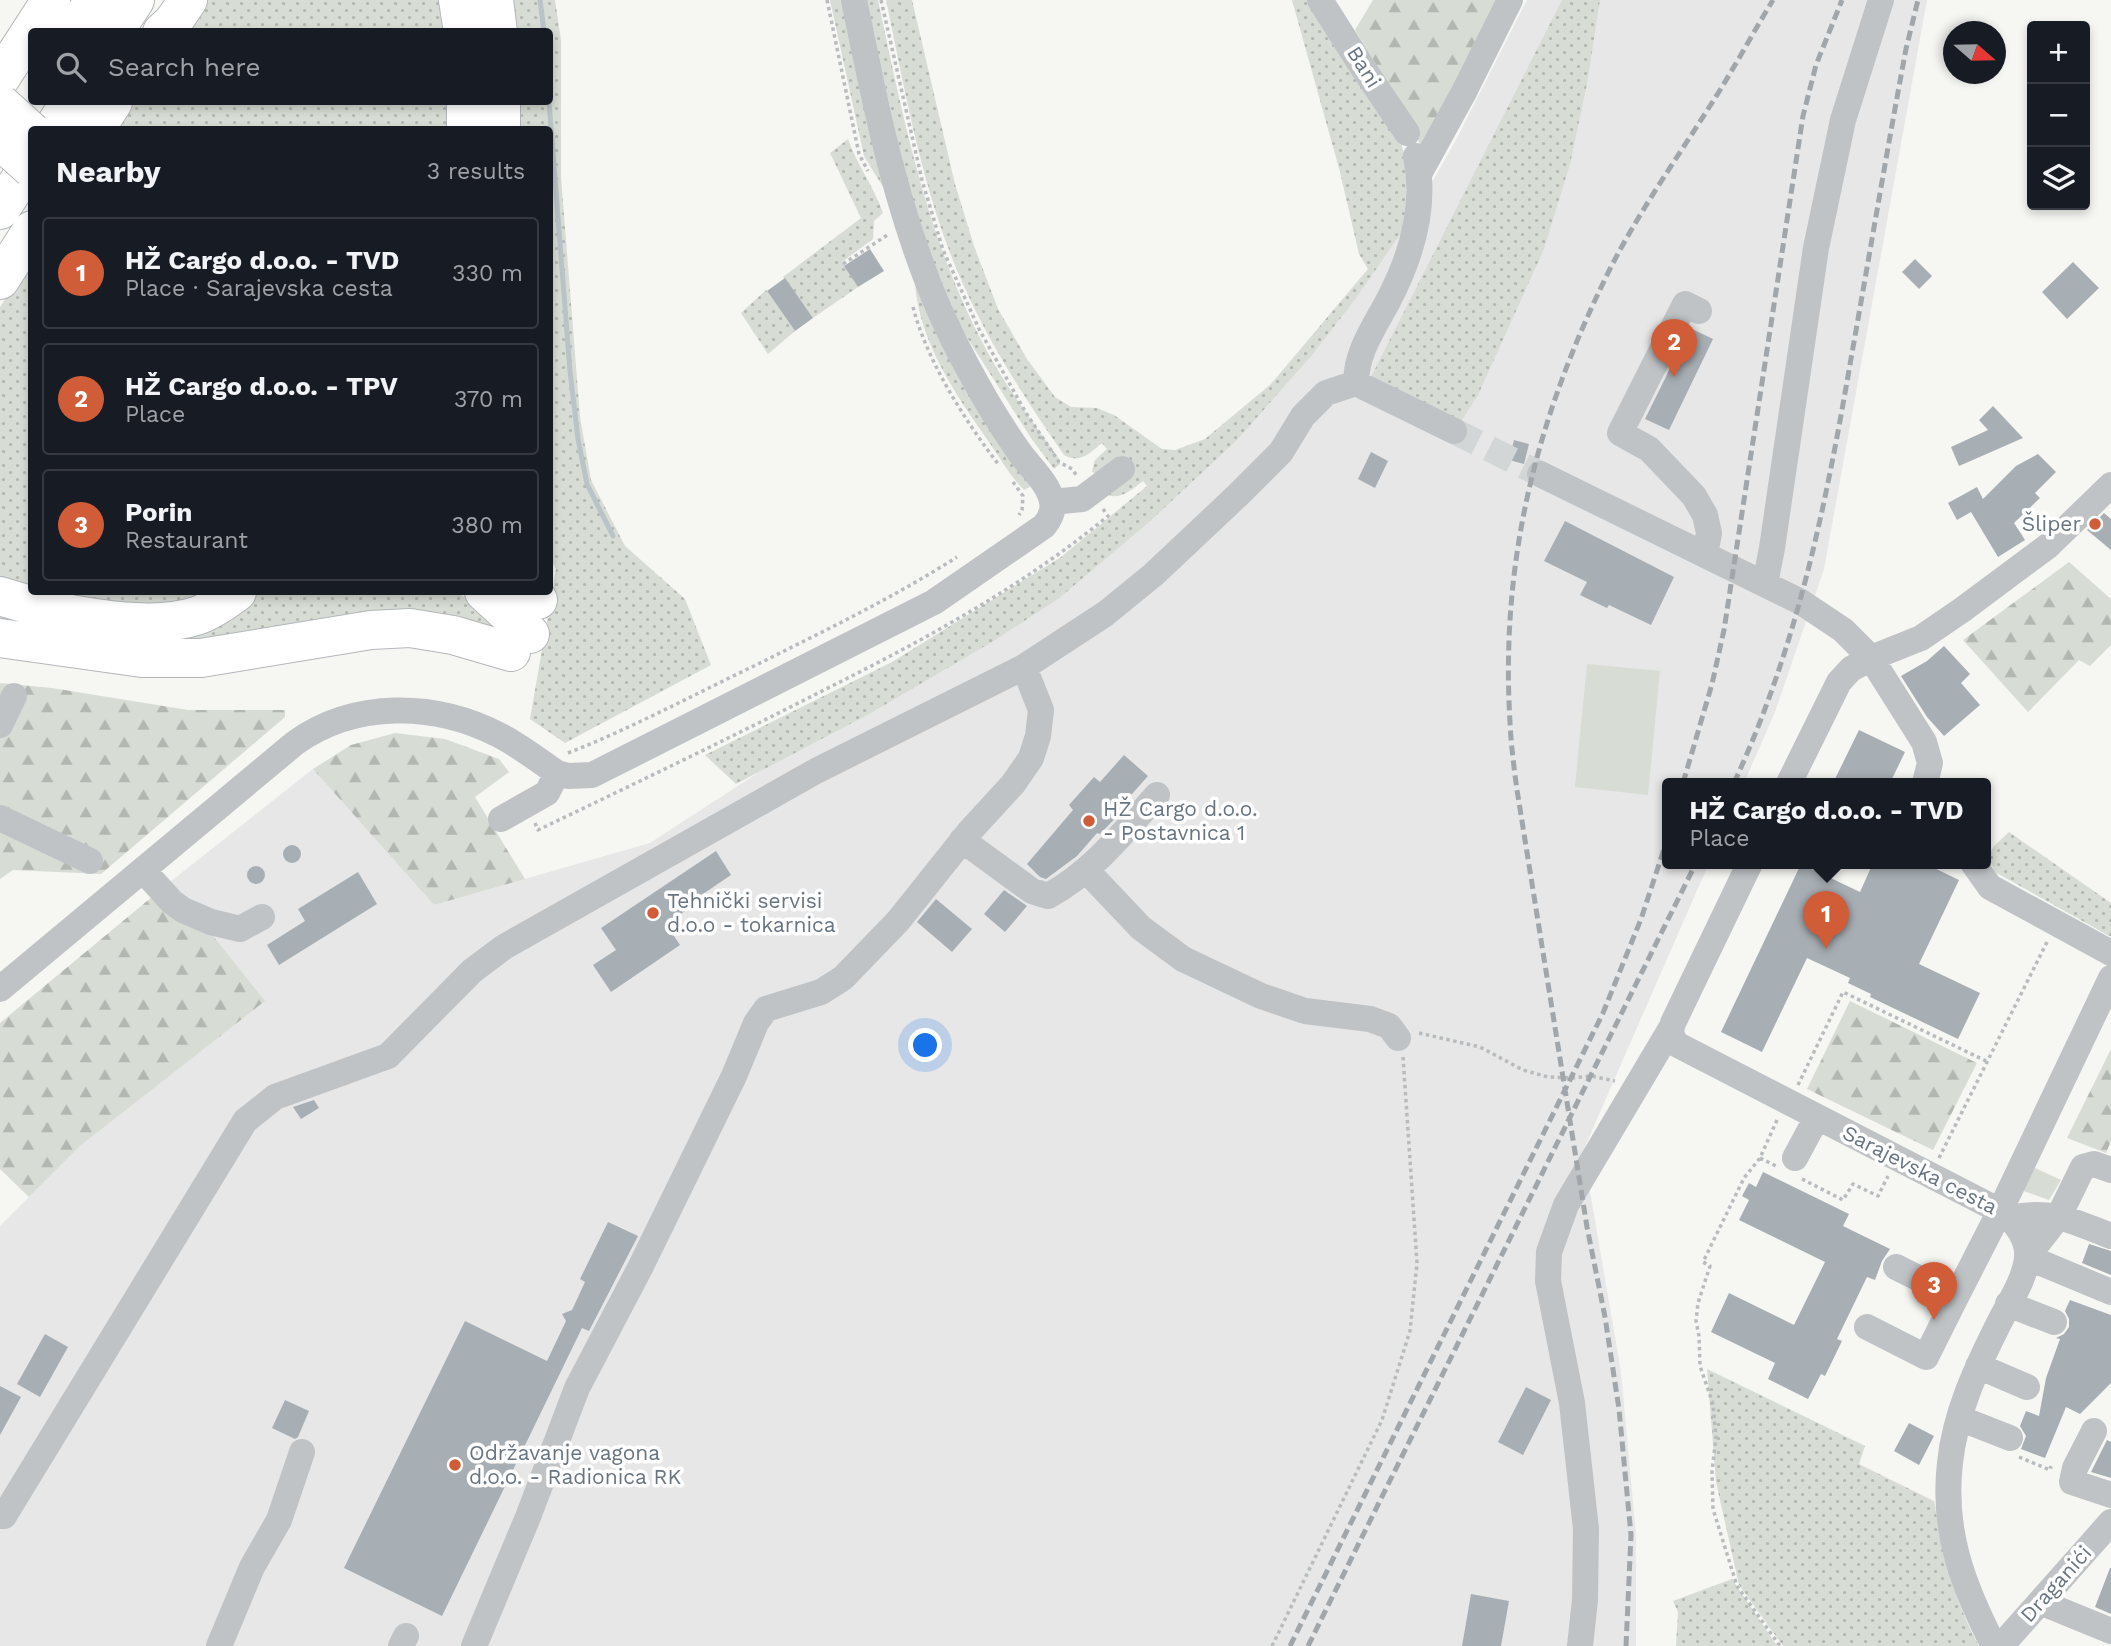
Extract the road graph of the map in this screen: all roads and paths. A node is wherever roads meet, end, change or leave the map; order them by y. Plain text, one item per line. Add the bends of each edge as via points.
1 (51, 0) edge
2 (94, 0) edge
3 (135, 0) edge
4 (177, 0) edge
5 (188, 0) edge
6 (458, 0) edge
7 (494, 0) edge
8 (827, 0) edge
9 (854, 0) edge
10 (881, 0) edge
11 (1320, 0) edge
12 (1510, 0) edge
13 (1881, 0) edge
14 (33, 28) edge
15 (76, 28) edge
16 (117, 28) edge
17 (161, 28) edge
18 (165, 28) edge
19 (462, 28) edge
20 (498, 28) edge
21 (28, 36) edge
22 (0, 79) edge
23 (0, 103) edge
24 (28, 104) edge
25 (67, 105) edge
26 (111, 105) edge
27 (466, 105) edge
28 (501, 105) edge
29 (54, 126) edge
30 (98, 126) edge
31 (466, 126) edge
32 (501, 126) edge
33 (28, 128) edge
34 (0, 139) edge
35 (0, 147) edge
36 (1414, 154) junction
37 (28, 165) edge
38 (28, 167) edge
39 (869, 172) dead end
40 (0, 210) edge
41 (28, 236) edge
42 (897, 242) dead end
43 (843, 264) dead end
44 (0, 280) edge
45 (911, 298) dead end
46 (1699, 312) dead end
47 (1356, 383) junction
48 (1454, 430) tunnel mouth
49 (1000, 465) dead end
50 (1122, 469) dead end
51 (1540, 474) tunnel mouth
52 (1007, 475) dead end
53 (1083, 483) dead end
54 (2111, 485) edge
55 (1052, 502) junction
56 (1018, 517) dead end
57 (965, 552) dead end
58 (1705, 555) junction
59 (1765, 584) junction
60 (233, 595) edge
61 (489, 595) edge
62 (0, 596) edge
63 (527, 620) edge
64 (0, 638) edge
65 (1871, 658) junction
66 (1024, 667) junction
67 (14, 696) dead end
68 (0, 725) edge
69 (560, 764) junction
70 (1791, 778) edge
71 (1926, 778) edge
72 (1157, 795) dead end
73 (0, 818) edge
74 (501, 819) dead end
75 (962, 840) junction
76 (90, 861) dead end
77 (1747, 869) edge
78 (1977, 869) edge
79 (143, 870) junction
80 (1086, 870) junction
81 (262, 917) dead end
82 (2056, 924) junction
83 (2111, 953) edge
84 (2111, 978) edge
85 (0, 989) edge
86 (1670, 1030) junction
87 (1395, 1034) junction
88 (1986, 1061) junction
89 (1638, 1084) junction
90 (1794, 1093) dead end
91 (1782, 1109) dead end
92 (1817, 1117) junction
93 (1760, 1158) junction
94 (1937, 1163) dead end
95 (1893, 1167) dead end
96 (1791, 1168) junction
97 (2111, 1170) edge
98 (2005, 1215) junction
99 (2059, 1216) junction
100 (2111, 1236) edge
101 (2027, 1257) junction
102 (1896, 1267) dead end
103 (2111, 1292) edge
104 (1956, 1297) junction
105 (2008, 1304) junction
106 (2054, 1322) dead end
107 (1867, 1328) dead end
108 (1978, 1366) junction
109 (2027, 1387) dead end
110 (1959, 1418) junction
111 (2094, 1431) dead end
112 (2010, 1438) joint
113 (302, 1452) dead end
114 (2075, 1468) junction
115 (2111, 1495) edge
116 (1, 1519) edge
117 (2111, 1522) edge
118 (2040, 1602) junction
119 (2111, 1631) edge
120 (219, 1646) edge
121 (474, 1646) edge
122 (1272, 1646) edge
123 (1580, 1646) edge
124 (1780, 1646) edge
125 (1994, 1646) edge
126 (2001, 1646) edge

1 - 14 highway
2 - 15 highway
3 - 16 highway
4 - 17 highway
5 - 18 highway
6 - 19 highway
7 - 20 highway
8 - 39 path via 859,154
9 - 55 street via 898,199 913,246 965,363
10 - 53 path via 922,180 943,250 991,353 1026,413 1059,462
11 - 36 street, Bani
12 - 36 street via 1464,92
13 - 59 street via 1843,120 1816,248
21 - 22 highway
23 - 33 highway, bridge
24 - 35 highway
25 - 29 highway
26 - 30 highway
27 - 31 highway
28 - 32 highway
34 - 37 highway, bridge
36 - 47 street via 1417,219 1412,251 1363,348 1356,365
38 - 40 highway
41 - 44 highway
42 - 43 path via 893,230
45 - 49 path via 926,347
46 - 58 street via 1685,304 1620,433 1650,449 1694,496 1709,533
47 - 48 street
47 - 66 street via 1325,393 1303,416 1281,452 1153,575 1105,614
50 - 55 street via 1082,499
51 - 58 street
52 - 56 path via 1023,496
54 - 65 street via 2048,546 1962,610 1921,638
55 - 69 street via 1044,526 934,601 592,775 568,776
57 - 69 path via 880,603
58 - 59 street
59 - 65 street via 1843,630
60 - 62 highway via 196,616 164,623 63,611
61 - 63 highway
63 - 64 highway via 453,635 410,628 371,631 201,659 142,658
65 - 70 street via 1839,682
65 - 71 street via 1924,742 1930,763
66 - 75 street via 1041,710 1031,758
66 - 116 street via 816,771 504,947 472,971 388,1056 275,1097 245,1121
67 - 68 street
69 - 74 street via 547,793
69 - 79 street via 460,718 416,710 351,717 312,731 295,743
72 - 80 street
73 - 76 street
75 - 80 street via 1031,891 1048,896
75 - 121 street via 898,921 843,978 821,992 766,1009 756,1023 578,1388
77 - 86 street
78 - 82 street via 1990,887
79 - 81 street via 172,902 211,922 240,929
79 - 85 street
80 - 87 street via 1141,928 1183,959 1261,996 1305,1011 1370,1019 1389,1026
82 - 83 street
82 - 88 path
84 - 98 street
86 - 89 street
86 - 92 street, Sarajevska cesta via 1678,1045
87 - 89 path via 1457,1040 1548,1077 1591,1076
87 - 122 path via 1404,1063 1417,1263 1410,1331 1382,1420
88 - 90 path via 1843,992
88 - 94 path
89 - 123 street via 1566,1205 1549,1252 1548,1282 1572,1403 1586,1529
91 - 93 path
92 - 96 street
92 - 98 street, Sarajevska cesta
93 - 96 path
93 - 124 path via 1744,1178 1703,1262 1710,1266 1696,1321 1700,1366 1713,1404 1716,1437 1713,1509 1737,1586
95 - 96 path via 1878,1196 1853,1184 1843,1200
97 - 99 street via 2094,1164 2083,1167
98 - 99 street
98 - 101 street, Sarajevska cesta via 2020,1231
98 - 104 street
99 - 100 street
99 - 101 street
101 - 103 street
101 - 105 street
102 - 104 street
104 - 107 street via 1926,1357
105 - 106 street
105 - 108 street
108 - 109 street
108 - 110 street
110 - 112 street
110 - 125 street via 1950,1462 1950,1533 1974,1607
111 - 114 street
112 - 114 path via 2005,1452 2050,1470 2053,1460
113 - 120 street via 279,1520 252,1567
114 - 115 street via 2072,1482
117 - 118 street, Draganići
118 - 119 street
118 - 126 street, Draganići

